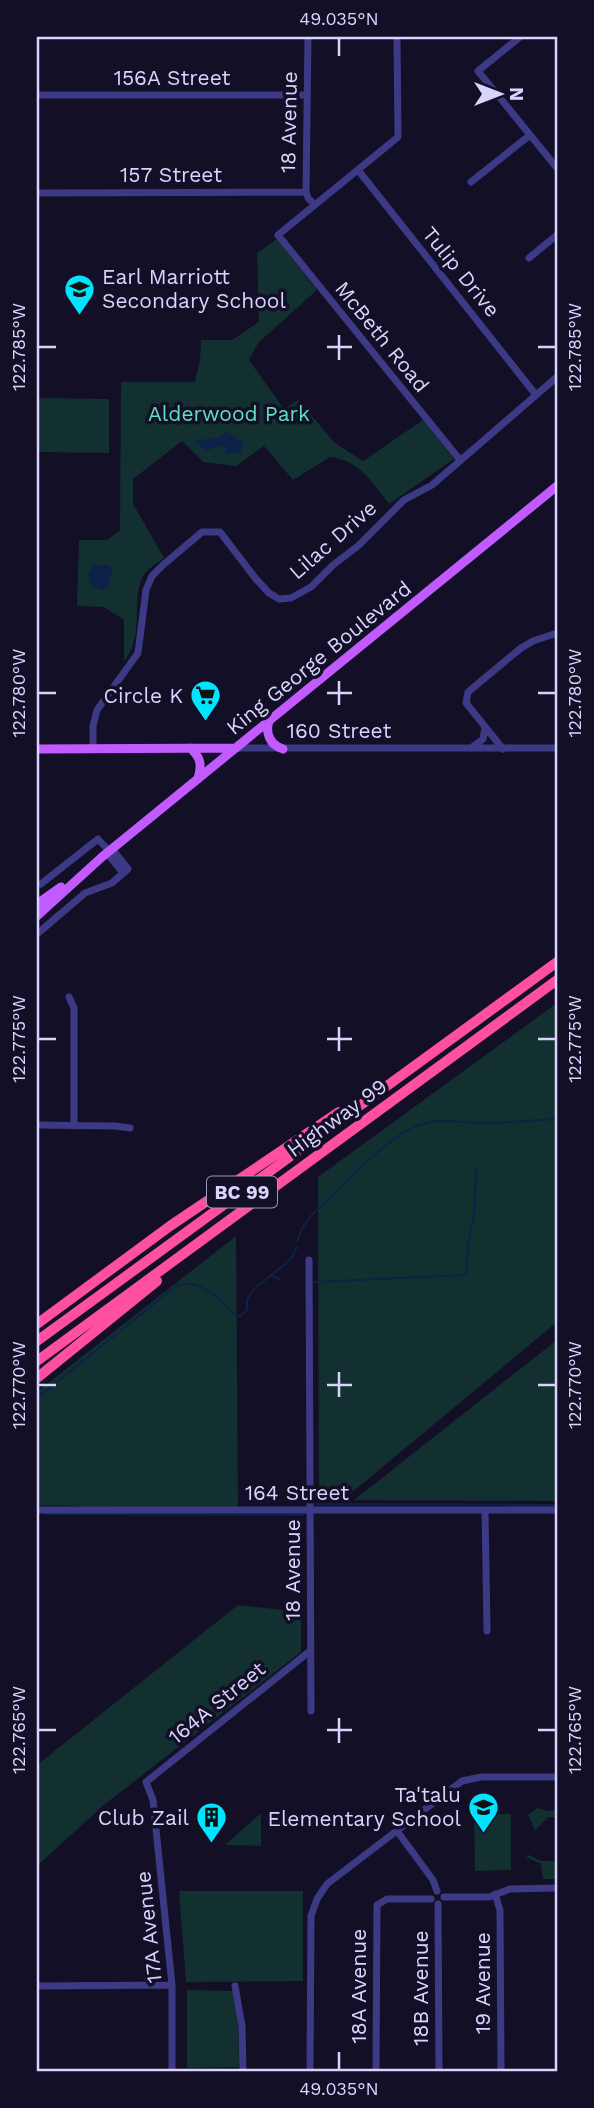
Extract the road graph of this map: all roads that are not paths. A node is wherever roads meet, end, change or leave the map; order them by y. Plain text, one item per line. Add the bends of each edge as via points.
1 (308, 37) edge
2 (397, 37) edge
3 (520, 37) edge
4 (37, 95) edge
5 (307, 95) junction
6 (530, 135) junction
7 (557, 168) edge
8 (358, 170) junction
9 (471, 182) dead end
10 (306, 192) junction
11 (37, 193) edge
12 (315, 205) junction
13 (557, 235) edge
14 (528, 258) dead end
15 (557, 377) edge
16 (536, 395) junction
17 (460, 460) junction
18 (557, 486) edge
19 (557, 633) edge
20 (269, 721) junction
21 (485, 728) junction
22 (93, 748) junction
23 (190, 748) junction
24 (236, 748) junction
25 (557, 748) edge
26 (37, 749) edge
27 (283, 749) junction
28 (469, 749) junction
29 (503, 749) junction
30 (198, 779) junction
31 (108, 853) junction
32 (41, 884) dead end
33 (37, 904) edge
34 (37, 916) edge
35 (37, 934) edge
36 (557, 962) edge
37 (557, 981) edge
38 (69, 997) dead end
39 (447, 1042) junction
40 (37, 1125) edge
41 (74, 1125) junction
42 (130, 1128) dead end
43 (266, 1194) junction
44 (309, 1260) dead end
45 (37, 1324) edge
46 (37, 1341) edge
47 (37, 1361) edge
48 (37, 1378) edge
49 (37, 1510) edge
50 (311, 1510) junction
51 (485, 1510) junction
52 (557, 1510) edge
53 (487, 1631) dead end
54 (310, 1651) junction
55 (311, 1711) dead end
56 (557, 1777) edge
57 (146, 1782) joint
58 (397, 1831) junction
59 (557, 1888) edge
60 (437, 1891) junction
61 (495, 1894) junction
62 (431, 1899) junction
63 (441, 1901) junction
64 (172, 1985) junction
65 (37, 1986) edge
66 (235, 1986) dead end
67 (172, 2071) edge
68 (243, 2071) edge
69 (310, 2071) edge
70 (376, 2071) edge
71 (439, 2071) edge
72 (501, 2071) edge

1 - 5 street, 18 Avenue
2 - 8 street via 398,137
3 - 6 street via 478,71
4 - 5 street, 156A Street
5 - 10 street, 18 Avenue
6 - 7 street
6 - 9 street
8 - 12 street
8 - 16 street, Tulip Drive
10 - 11 street, 157 Street
10 - 12 street, 18 Avenue
12 - 17 street, McBeth Road via 278,235
13 - 14 street
15 - 16 street, Lilac Drive
16 - 17 street, Lilac Drive
17 - 22 street, Lilac Drive via 432,485 404,500 311,587 291,598 279,599 269,593 220,531 202,531 152,576 138,653 97,710
18 - 20 main road, King George Boulevard
19 - 21 street via 520,648 468,692 466,703
20 - 24 main road, King George Boulevard
20 - 27 main road via 269,737
21 - 28 street via 483,739
21 - 29 street
22 - 23 main road, 160 Street
22 - 26 main road, 160 Street
23 - 24 main road, 160 Street
23 - 30 main road via 200,760
24 - 27 street, 160 Street
24 - 30 main road, King George Boulevard
25 - 29 street, 160 Street
27 - 28 street, 160 Street
28 - 29 street, 160 Street
30 - 31 main road, King George Boulevard
31 - 32 street via 97,839
31 - 33 main road, King George Boulevard
31 - 34 main road, King George Boulevard
31 - 35 street via 126,871 112,883 85,893
36 - 39 highway, Highway 99 / BC 99
37 - 43 highway, Highway 99 / BC 99
38 - 41 street via 74,1008
39 - 45 highway via 222,1191
39 - 46 highway, Highway 99 / BC 99
40 - 41 street
41 - 42 street
43 - 47 highway, Highway 99 / BC 99
43 - 48 highway
44 - 50 street, 18 Avenue
49 - 50 street, 164 Street
50 - 51 street, 164 Street
50 - 54 street, 18 Avenue
51 - 52 street, 164 Street
51 - 53 street
54 - 55 street, 18 Avenue
54 - 57 street, 164A Street
56 - 58 street via 466,1779
57 - 64 street, 17A Avenue via 153,1800
58 - 60 street
58 - 69 street via 327,1884 314,1908 310,1926
59 - 61 street via 510,1889
60 - 62 street
60 - 63 street via 442,1893
61 - 63 street
61 - 72 street, 19 Avenue via 500,1910
62 - 63 street via 433,1903
62 - 70 street, 18A Avenue via 387,1899 377,1908
63 - 71 street, 18B Avenue
64 - 65 street
64 - 67 street, 17A Avenue
66 - 68 street

